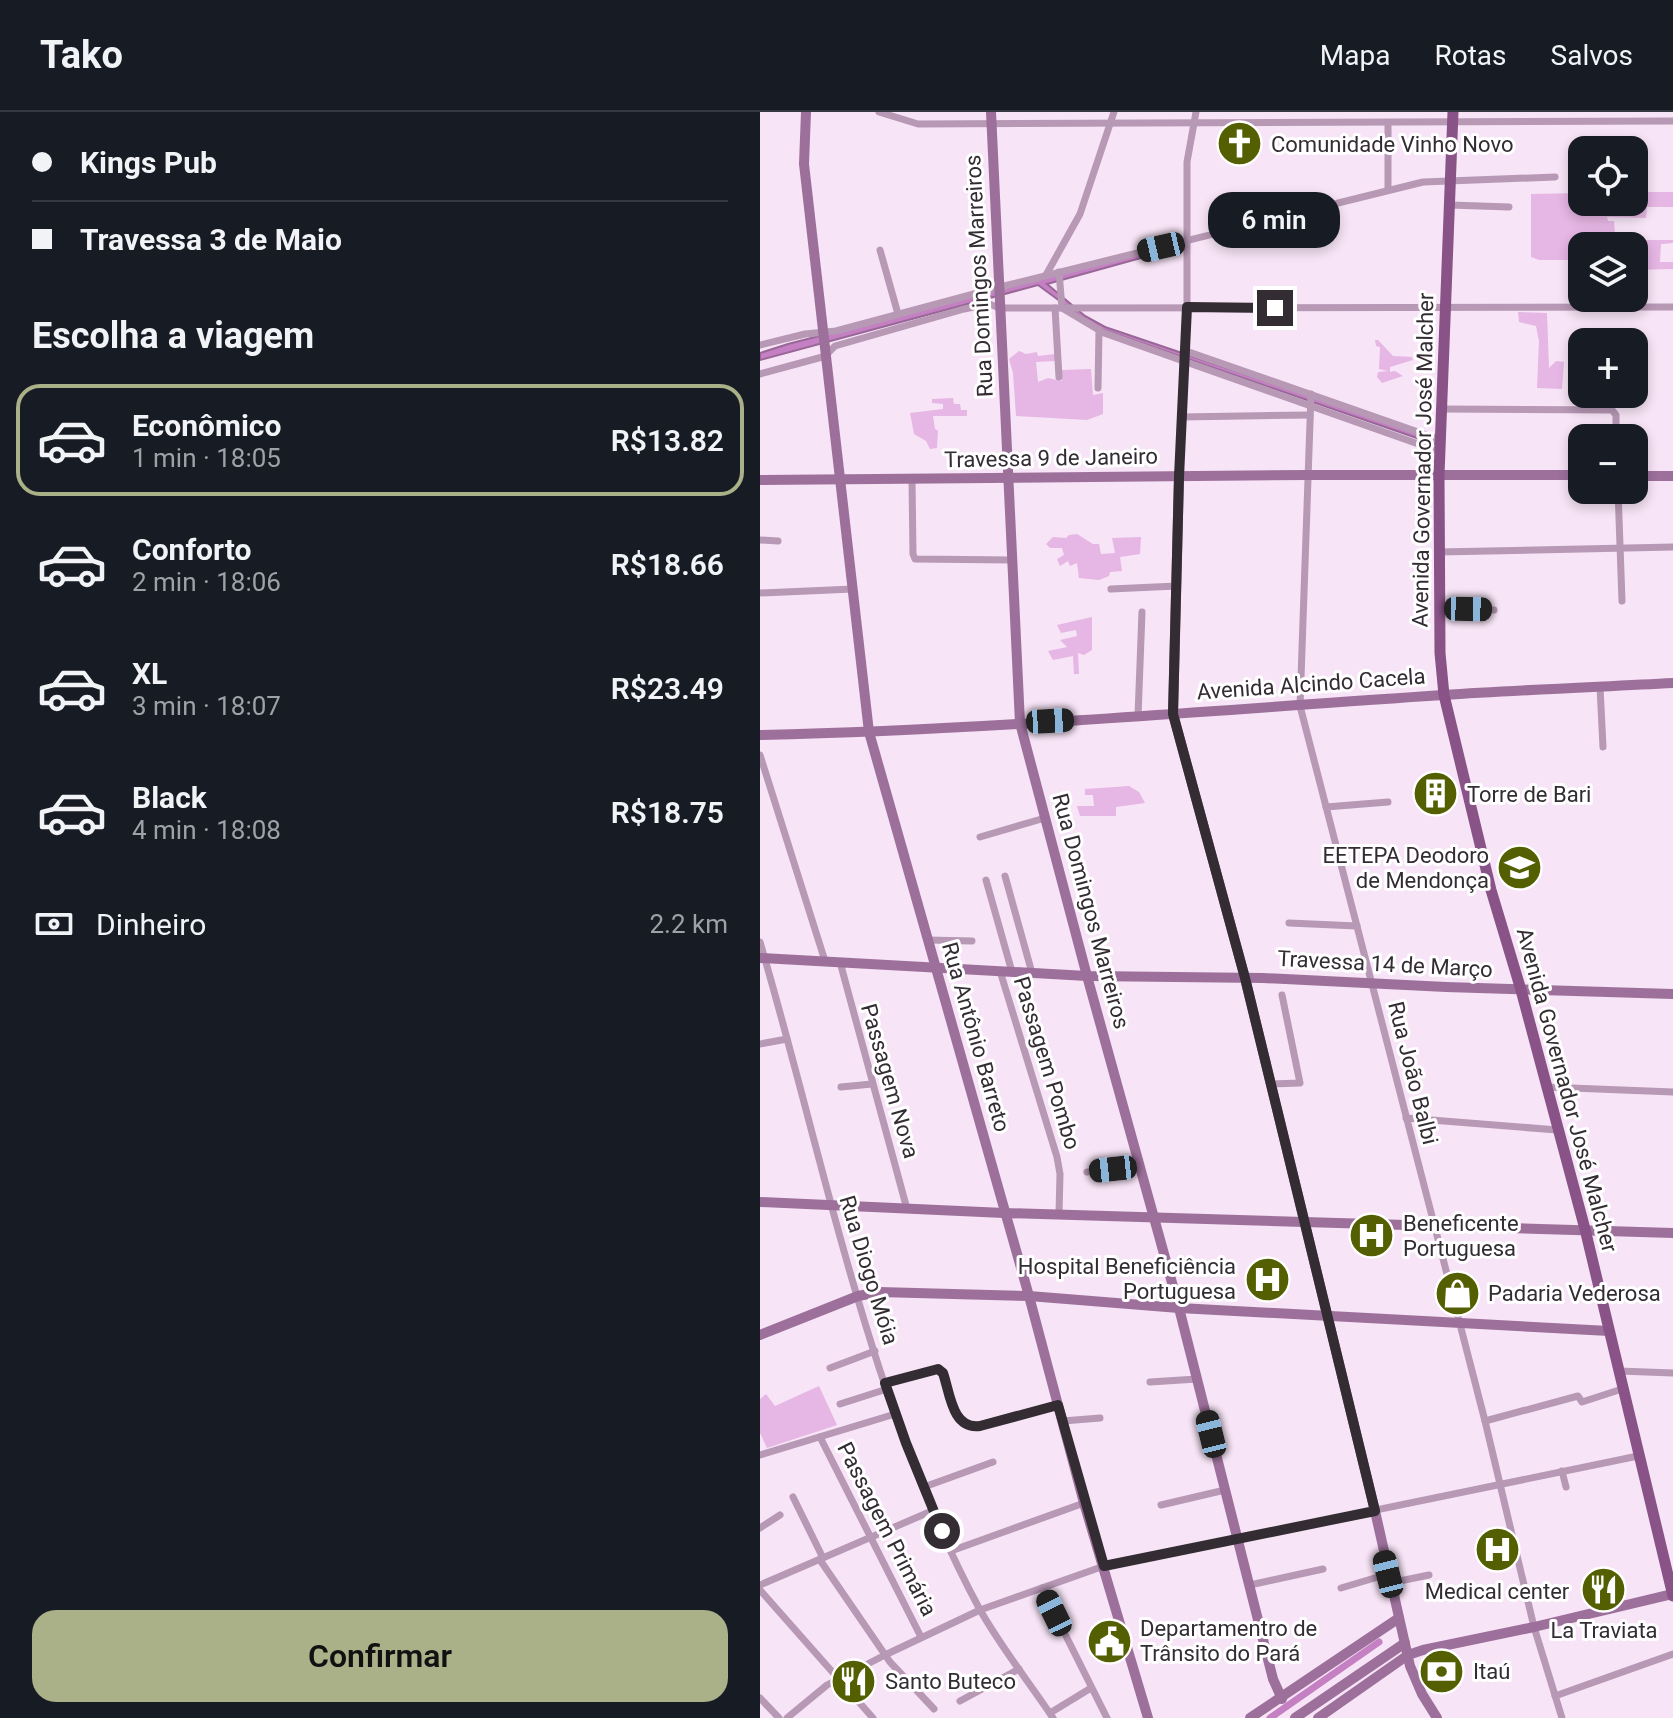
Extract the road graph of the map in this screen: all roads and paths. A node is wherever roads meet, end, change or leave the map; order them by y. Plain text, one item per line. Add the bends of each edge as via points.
1 (806, 112) edge
2 (879, 112) edge
3 (1114, 112) edge
4 (1196, 112) edge
5 (1278, 112) edge
6 (1360, 112) edge
7 (890, 114) edge
8 (992, 117) edge
9 (1453, 118) edge
10 (1112, 121) junction
11 (1673, 121) edge
12 (1193, 123) junction
13 (1278, 123) junction
14 (1360, 123) junction
15 (1388, 123) junction
16 (1555, 177) dead end
17 (1450, 180) junction
18 (1388, 189) junction
19 (1450, 205) junction
20 (1509, 207) dead end
21 (1187, 241) junction
22 (880, 250) dead end
23 (1046, 275) junction
24 (1059, 276) junction
25 (1000, 287) junction
26 (1061, 305) junction
27 (1000, 306) junction
28 (1187, 307) junction
29 (1673, 307) edge
30 (1445, 309) junction
31 (898, 314) junction
32 (1099, 330) junction
33 (823, 333) junction
34 (760, 345) edge
35 (1186, 351) junction
36 (826, 355) junction
37 (1185, 362) junction
38 (760, 374) edge
39 (1059, 377) dead end
40 (1098, 388) dead end
41 (1311, 403) junction
42 (1442, 409) junction
43 (1181, 417) junction
44 (1616, 424) edge
45 (1441, 446) junction
46 (1307, 475) junction
47 (1439, 475) junction
48 (1568, 475) edge
49 (1648, 476) edge
50 (1673, 476) edge
51 (1179, 477) junction
52 (1009, 478) junction
53 (912, 479) junction
54 (760, 480) edge
55 (840, 480) junction
56 (1619, 504) edge
57 (760, 540) edge
58 (778, 541) dead end
59 (1673, 547) edge
60 (1621, 548) junction
61 (1439, 552) junction
62 (1013, 560) junction
63 (1177, 586) junction
64 (853, 589) junction
65 (1111, 589) dead end
66 (760, 593) edge
67 (1622, 601) dead end
68 (1440, 608) junction
69 (1494, 610) dead end
70 (1142, 612) dead end
71 (1673, 683) edge
72 (1600, 687) junction
73 (1444, 695) junction
74 (1300, 706) junction
75 (1173, 714) junction
76 (1138, 716) junction
77 (1020, 723) junction
78 (869, 732) junction
79 (760, 735) edge
80 (1603, 747) dead end
81 (760, 755) edge
82 (1388, 802) dead end
83 (1326, 807) junction
84 (1045, 818) junction
85 (980, 837) dead end
86 (1005, 876) dead end
87 (986, 880) dead end
88 (1289, 923) dead end
89 (1357, 926) junction
90 (928, 940) junction
91 (972, 941) dead end
92 (760, 942) edge
93 (762, 958) edge
94 (825, 961) junction
95 (840, 962) junction
96 (936, 967) junction
97 (1006, 971) junction
98 (1032, 973) junction
99 (1087, 976) junction
100 (1245, 978) junction
101 (1372, 982) junction
102 (1521, 990) junction
103 (1673, 994) edge
104 (1282, 995) dead end
105 (787, 1039) junction
106 (760, 1044) edge
107 (872, 1084) junction
108 (1271, 1084) junction
109 (841, 1087) dead end
110 (1546, 1087) junction
111 (1673, 1092) edge
112 (1406, 1118) junction
113 (1557, 1130) junction
114 (1140, 1166) junction
115 (1087, 1172) dead end
116 (760, 1202) edge
117 (831, 1205) junction
118 (907, 1209) junction
119 (1004, 1213) junction
120 (1059, 1213) junction
121 (1154, 1215) junction
122 (1305, 1221) junction
123 (1434, 1225) junction
124 (1585, 1229) junction
125 (1673, 1233) edge
126 (858, 1296) junction
127 (1029, 1296) junction
128 (1179, 1308) junction
129 (1328, 1316) junction
130 (1459, 1323) junction
131 (1609, 1331) junction
132 (760, 1335) edge
133 (875, 1351) junction
134 (830, 1368) dead end
135 (1619, 1371) junction
136 (1673, 1373) edge
137 (1197, 1379) junction
138 (1150, 1382) dead end
139 (886, 1386) junction
140 (1622, 1389) junction
141 (840, 1404) dead end
142 (1058, 1405) junction
143 (895, 1414) junction
144 (1100, 1418) dead end
145 (1063, 1421) junction
146 (1485, 1421) junction
147 (820, 1437) junction
148 (760, 1455) edge
149 (1638, 1456) junction
150 (993, 1462) dead end
151 (1562, 1471) junction
152 (1500, 1484) junction
153 (924, 1487) junction
154 (1566, 1487) dead end
155 (1225, 1490) junction
156 (793, 1497) dead end
157 (1084, 1503) junction
158 (1161, 1505) dead end
159 (934, 1510) junction
160 (1375, 1511) junction
161 (780, 1515) dead end
162 (760, 1528) edge
163 (872, 1538) junction
164 (1238, 1538) junction
165 (951, 1551) junction
166 (821, 1559) junction
167 (1104, 1566) junction
168 (1323, 1569) dead end
169 (1429, 1575) dead end
170 (1389, 1578) junction
171 (1250, 1585) junction
172 (760, 1587) edge
173 (1042, 1588) junction
174 (1341, 1588) dead end
175 (1673, 1595) edge
176 (980, 1610) junction
177 (1399, 1618) junction
178 (1534, 1627) junction
179 (921, 1637) junction
180 (1405, 1643) junction
181 (1673, 1654) edge
182 (885, 1655) junction
183 (1408, 1655) junction
184 (1368, 1668) junction
185 (1019, 1669) junction
186 (837, 1680) junction
187 (1091, 1688) junction
188 (1359, 1689) junction
189 (1555, 1696) junction
190 (760, 1698) edge
191 (1282, 1699) junction
192 (960, 1701) dead end
193 (934, 1709) dead end
194 (1052, 1716) edge
195 (779, 1718) edge
196 (787, 1718) edge
197 (873, 1718) edge
198 (1107, 1718) edge
199 (1148, 1718) edge
200 (1250, 1718) edge
201 (1295, 1718) edge
202 (1318, 1718) edge
203 (1437, 1718) edge
204 (1562, 1718) edge

1 - 33 street, Rua Antônio Barreto via 804,164
2 - 7 street
3 - 10 street
4 - 12 street
5 - 13 street
6 - 14 street
7 - 8 street via 918,124
8 - 10 street
8 - 25 street, Rua Domingos Marreiros
9 - 11 street
9 - 15 street
9 - 17 main road, Avenida Governador José Malcher
10 - 12 street
10 - 23 street via 1080,214
12 - 13 street
12 - 21 street via 1187,162
13 - 14 street
14 - 15 street
15 - 18 street
16 - 17 street
17 - 18 street
17 - 19 main road, Avenida Governador José Malcher
18 - 21 street
19 - 20 street
19 - 30 main road, Avenida Governador José Malcher
21 - 24 street
21 - 28 street
22 - 31 street
23 - 24 street
23 - 25 street
24 - 26 street
25 - 27 street, Rua Domingos Marreiros
25 - 31 street
26 - 27 street
26 - 28 street
26 - 32 street
26 - 39 street
27 - 36 street via 964,309 835,346
27 - 52 street, Rua Domingos Marreiros
28 - 30 street
28 - 35 street
29 - 30 street
30 - 42 main road, Avenida Governador José Malcher
31 - 33 street
32 - 37 street
32 - 40 street
33 - 34 street
33 - 36 street, Rua Antônio Barreto
35 - 37 street
35 - 41 street
36 - 38 street
36 - 55 street, Rua Antônio Barreto
37 - 41 street
37 - 43 street
41 - 43 street
41 - 45 street
41 - 46 street, Rua João Balbi
42 - 44 street via 1613,411
42 - 45 main road, Avenida Governador José Malcher
43 - 51 street
45 - 47 main road, Avenida Governador José Malcher
46 - 47 street, Travessa 9 de Janeiro
46 - 51 street, Travessa 9 de Janeiro
46 - 74 street, Rua João Balbi
47 - 48 street, Travessa 9 de Janeiro
47 - 61 main road, Avenida Governador José Malcher
49 - 50 street
51 - 52 street, Travessa 9 de Janeiro
51 - 63 street
52 - 53 street, Travessa 9 de Janeiro
52 - 62 street, Rua Domingos Marreiros
53 - 55 street, Travessa 9 de Janeiro
53 - 62 street via 915,559
54 - 55 street, Travessa 9 de Janeiro
55 - 64 street, Rua Antônio Barreto
56 - 60 street
57 - 58 street
59 - 60 street
60 - 61 street
60 - 67 street
61 - 68 main road, Avenida Governador José Malcher
62 - 77 street, Rua Domingos Marreiros
63 - 65 street
63 - 75 street
64 - 66 street
64 - 78 street, Rua Antônio Barreto
68 - 69 street
68 - 73 main road, Avenida Governador José Malcher
70 - 76 street
71 - 72 street, Avenida Alcindo Cacela
72 - 73 street, Avenida Alcindo Cacela
72 - 80 street
73 - 74 street, Avenida Alcindo Cacela
73 - 102 main road, Avenida Governador José Malcher
74 - 75 street, Avenida Alcindo Cacela
74 - 83 street, Rua João Balbi
75 - 76 street, Avenida Alcindo Cacela
75 - 100 street
76 - 77 street, Avenida Alcindo Cacela
77 - 78 street, Avenida Alcindo Cacela
77 - 84 street, Rua Domingos Marreiros
78 - 79 street, Avenida Alcindo Cacela
78 - 90 street, Rua Antônio Barreto
81 - 94 street
82 - 83 street
83 - 89 street, Rua João Balbi
84 - 85 street
84 - 99 street, Rua Domingos Marreiros
86 - 98 street
87 - 97 street, Passagem Pombo
88 - 89 street
89 - 101 street, Rua João Balbi
90 - 91 street
90 - 96 street, Rua Antônio Barreto
92 - 93 street, Rua Diogo Móia
93 - 94 street, Travessa 14 de Março
93 - 105 street, Rua Diogo Móia
94 - 95 street, Travessa 14 de Março
95 - 96 street, Travessa 14 de Março
95 - 107 street, Passagem Nova
96 - 97 street, Travessa 14 de Março
96 - 119 street, Rua Antônio Barreto
97 - 98 street, Travessa 14 de Março
97 - 120 street, Passagem Pombo via 1057,1157
98 - 99 street, Travessa 14 de Março
99 - 100 street, Travessa 14 de Março
99 - 114 street, Rua Domingos Marreiros
100 - 101 street, Travessa 14 de Março
100 - 108 street
101 - 102 street, Travessa 14 de Março
101 - 112 street, Rua João Balbi
102 - 103 street, Travessa 14 de Março
102 - 110 main road, Avenida Governador José Malcher
104 - 108 street via 1300,1083
105 - 106 street
105 - 117 street, Rua Diogo Móia
107 - 109 street
107 - 118 street, Passagem Nova
108 - 122 street
110 - 111 street
110 - 113 main road, Avenida Governador José Malcher
112 - 113 street
112 - 123 street, Rua João Balbi
113 - 124 main road, Avenida Governador José Malcher
114 - 115 street
114 - 121 street, Rua Domingos Marreiros
116 - 117 street
117 - 118 street
117 - 126 street, Rua Diogo Móia
118 - 119 street
119 - 120 street
119 - 127 street, Rua Antônio Barreto
120 - 121 street
121 - 122 street
121 - 128 street, Rua Domingos Marreiros
122 - 123 street
122 - 129 street
123 - 124 street
123 - 130 street, Rua João Balbi
124 - 125 street
124 - 131 main road, Avenida Governador José Malcher
126 - 127 street
126 - 132 street
126 - 133 street, Rua Diogo Móia
127 - 128 street
127 - 142 street, Rua Antônio Barreto
128 - 129 street
128 - 137 street, Rua Domingos Marreiros
129 - 130 street
129 - 160 street
130 - 131 street
130 - 146 street, Rua João Balbi
131 - 135 main road, Avenida Governador José Malcher
133 - 134 street
133 - 139 street, Rua Diogo Móia
135 - 136 street
135 - 140 main road, Avenida Governador José Malcher
137 - 138 street
137 - 155 street, Rua Domingos Marreiros
139 - 141 street
139 - 142 street via 940,1369 959,1420 971,1427
139 - 143 street, Rua Diogo Móia
140 - 146 street
140 - 149 main road, Avenida Governador José Malcher
142 - 145 street, Rua Antônio Barreto
143 - 147 street
143 - 153 street, Rua Diogo Móia
144 - 145 street
145 - 157 street, Rua Antônio Barreto
146 - 152 street, Rua João Balbi
147 - 148 street
147 - 163 street, Passagem Primária
149 - 151 street
149 - 175 main road, Avenida Governador José Malcher
150 - 153 street
151 - 152 street
151 - 154 street
152 - 160 street
152 - 178 street, Rua João Balbi
153 - 159 street, Rua Diogo Móia
155 - 158 street
155 - 164 street, Rua Domingos Marreiros
156 - 166 street
157 - 165 street
157 - 167 street, Rua Antônio Barreto
159 - 163 street
159 - 165 street, Rua Diogo Móia
160 - 164 street
160 - 170 street
161 - 162 street
163 - 166 street
163 - 179 street, Passagem Primária
164 - 167 street
164 - 171 street, Rua Domingos Marreiros
165 - 176 street, Rua Diogo Móia
166 - 172 street
166 - 182 street
167 - 173 street
167 - 199 street, Rua Antônio Barreto
168 - 171 street
169 - 170 street
170 - 174 street
170 - 177 street
171 - 191 street, Rua Domingos Marreiros
172 - 186 street
173 - 176 street
173 - 187 street
175 - 178 street
176 - 179 street
176 - 185 street, Rua Diogo Móia
177 - 180 street
177 - 191 street
178 - 183 street
178 - 189 street, Rua João Balbi
179 - 182 street
180 - 183 street
180 - 184 street
181 - 189 street
182 - 186 street
182 - 193 street
183 - 188 street
183 - 203 street
184 - 188 street
184 - 201 street
185 - 192 street
185 - 194 street, Rua Diogo Móia
186 - 196 street
186 - 197 street
187 - 194 street
187 - 198 street
188 - 202 street
189 - 204 street, Rua João Balbi
190 - 195 street
191 - 200 street

